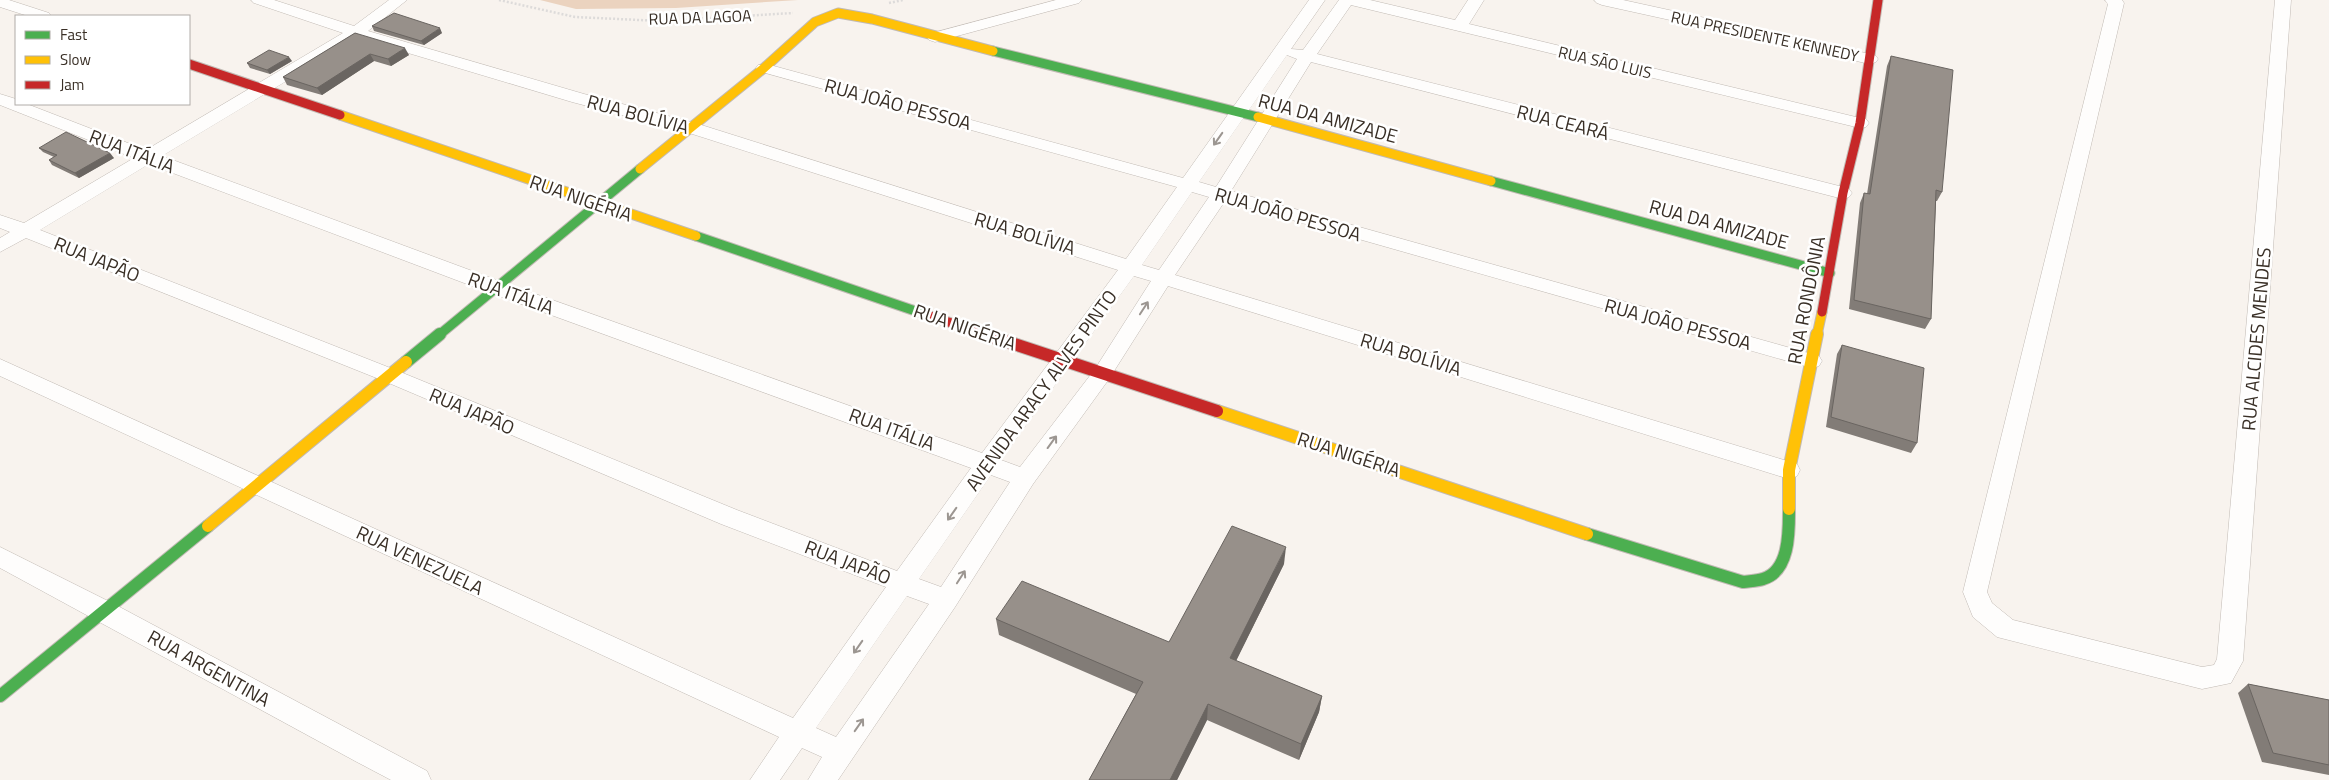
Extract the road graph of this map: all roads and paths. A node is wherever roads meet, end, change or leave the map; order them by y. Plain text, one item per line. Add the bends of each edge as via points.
1 (259, 0) edge
2 (399, 0) edge
3 (499, 0) edge
4 (903, 0) edge
5 (1074, 0) edge
6 (1317, 0) edge
7 (1347, 0) edge
8 (1351, 0) edge
9 (1476, 0) edge
10 (1602, 0) edge
11 (2113, 0) edge
12 (2283, 0) edge
13 (1875, 1) edge
14 (0, 2) edge
15 (887, 3) dead end
16 (798, 12) dead end
17 (40, 15) edge
18 (1459, 27) junction
19 (356, 32) junction
20 (936, 37) junction
21 (1282, 49) junction
22 (1307, 56) junction
23 (1870, 58) junction
24 (190, 64) edge
25 (764, 68) junction
26 (263, 88) junction
27 (0, 100) edge
28 (1237, 112) junction
29 (1269, 120) junction
30 (1860, 123) junction
31 (689, 128) junction
32 (147, 158) junction
33 (1186, 185) junction
34 (1843, 194) junction
35 (1220, 195) junction
36 (600, 204) junction
37 (0, 221) edge
38 (25, 231) junction
39 (0, 246) edge
40 (1131, 266) junction
41 (1830, 273) junction
42 (1163, 278) junction
43 (495, 287) junction
44 (1063, 360) junction
45 (1812, 361) junction
46 (0, 367) edge
47 (1102, 374) junction
48 (391, 376) junction
49 (987, 463) junction
50 (1789, 470) junction
51 (1025, 478) junction
52 (258, 486) junction
53 (0, 557) edge
54 (1743, 582) joint
55 (904, 583) junction
56 (946, 600) junction
57 (104, 609) junction
58 (0, 696) edge
59 (797, 732) junction
60 (840, 752) junction
61 (417, 780) edge
62 (764, 780) edge
63 (822, 780) edge

1 - 19 street, RUA BOLÍVIA
2 - 19 street
3 - 16 path, RUA DA LAGOA via 575,17 661,21
4 - 15 path
5 - 20 street
6 - 21 street, AVENIDA ARACY ALVES PINTO
7 - 22 street, AVENIDA ARACY ALVES PINTO
8 - 18 street, RUA SÃO LUIS
9 - 18 street
10 - 23 street, RUA PRESIDENTE KENNEDY
11 - 12 street, RUA ALCIDES MENDES via 2116,3 1975,592 1982,610 2006,630 2202,678 2222,675 2230,661
13 - 23 street, RUA RONDÔNIA
14 - 17 street
18 - 30 street, RUA SÃO LUIS
19 - 26 street
19 - 31 street, RUA BOLÍVIA
20 - 25 street, RUA DA AMIZADE via 847,13 815,22
20 - 28 street, RUA DA AMIZADE
21 - 22 street, RUA CEARÁ
21 - 28 street, AVENIDA ARACY ALVES PINTO
22 - 29 street, AVENIDA ARACY ALVES PINTO
22 - 34 street, RUA CEARÁ
23 - 30 street, RUA RONDÔNIA
24 - 26 street, RUA NIGÉRIA
25 - 31 street
25 - 33 street, RUA JOÃO PESSOA via 961,120
26 - 32 street
26 - 36 street, RUA NIGÉRIA
27 - 32 street, RUA ITÁLIA
28 - 29 street, RUA DA AMIZADE
28 -> 33 street, AVENIDA ARACY ALVES PINTO
29 - 35 street, AVENIDA ARACY ALVES PINTO
29 - 41 street, RUA DA AMIZADE
30 - 34 street, RUA RONDÔNIA
31 - 36 street
31 - 40 street, RUA BOLÍVIA
32 - 38 street
32 - 43 street, RUA ITÁLIA
33 - 35 street, RUA JOÃO PESSOA
33 - 40 street, AVENIDA ARACY ALVES PINTO
34 - 41 street, RUA RONDÔNIA
35 - 42 street, AVENIDA ARACY ALVES PINTO
35 - 45 street, RUA JOÃO PESSOA
36 - 43 street
36 - 44 street, RUA NIGÉRIA
37 - 38 street, RUA JAPÃO
38 - 39 street
38 - 48 street, RUA JAPÃO
40 - 42 street, RUA BOLÍVIA
40 - 44 street, AVENIDA ARACY ALVES PINTO
41 - 45 street, RUA RONDÔNIA
47 -> 42 street, AVENIDA ARACY ALVES PINTO
42 - 50 street, RUA BOLÍVIA
43 - 48 street
43 - 49 street, RUA ITÁLIA
44 - 47 street, RUA NIGÉRIA
44 - 49 street, AVENIDA ARACY ALVES PINTO
45 - 50 street, RUA RONDÔNIA
46 - 52 street, RUA VENEZUELA
51 -> 47 street, AVENIDA ARACY ALVES PINTO
47 - 54 street, RUA NIGÉRIA via 1653,556
48 - 52 street
48 - 55 street, RUA JAPÃO via 729,517
49 - 51 street, RUA ITÁLIA
49 -> 55 street, AVENIDA ARACY ALVES PINTO
50 - 54 street, RUA RONDÔNIA via 1789,539 1781,563 1764,579
56 -> 51 street, AVENIDA ARACY ALVES PINTO
52 - 57 street
52 - 59 street, RUA VENEZUELA
53 - 57 street, RUA ARGENTINA
55 - 56 street, RUA JAPÃO
55 -> 59 street, AVENIDA ARACY ALVES PINTO
60 -> 56 street, AVENIDA ARACY ALVES PINTO
57 - 58 street
57 - 61 street, RUA ARGENTINA
59 - 60 street, RUA VENEZUELA
59 - 62 street, AVENIDA ARACY ALVES PINTO
60 - 63 street, AVENIDA ARACY ALVES PINTO

